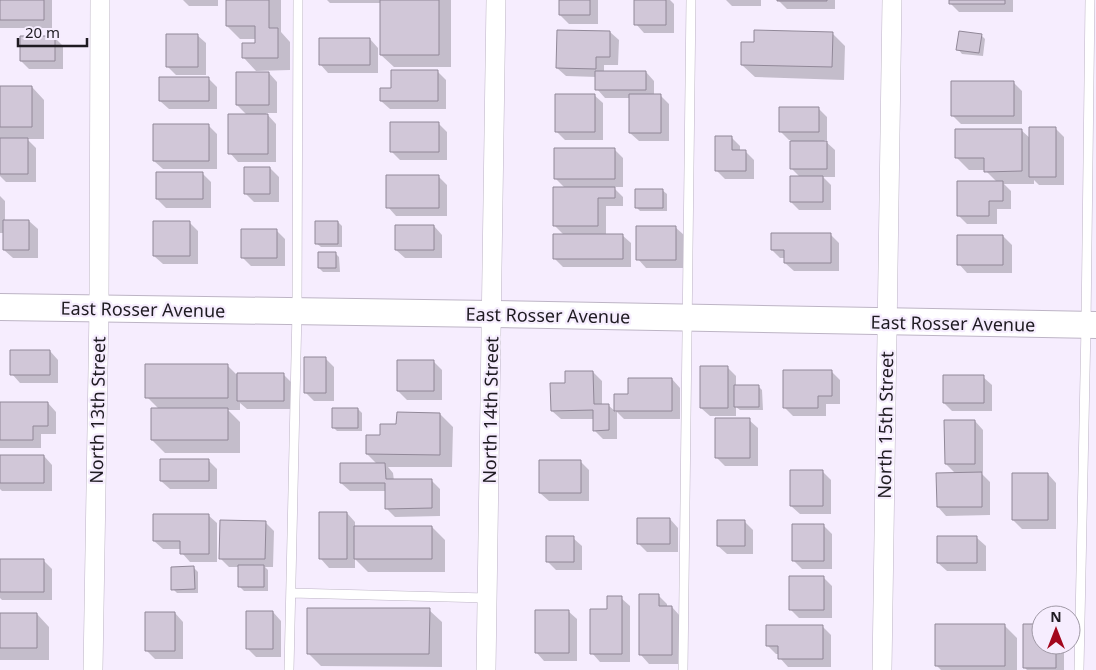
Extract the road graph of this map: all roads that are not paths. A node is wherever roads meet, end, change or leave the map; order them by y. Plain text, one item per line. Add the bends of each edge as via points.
1 (100, 0) edge
2 (298, 0) edge
3 (496, 0) edge
4 (690, 0) edge
5 (892, 0) edge
6 (1090, 0) edge
7 (0, 307) edge
8 (99, 308) junction
9 (297, 311) junction
10 (492, 314) junction
11 (686, 318) junction
12 (887, 322) junction
13 (1091, 325) edge
14 (291, 593) junction
15 (487, 598) junction
16 (93, 670) edge
17 (289, 670) edge
18 (486, 670) edge
19 (682, 670) edge
20 (882, 670) edge
21 (1079, 670) edge

1 - 8 street, North 13th Street
2 - 9 lane
3 - 10 street, North 14th Street
4 - 11 lane
5 - 12 street, North 15th Street
6 - 13 lane
7 - 8 street, East Rosser Avenue
8 - 9 street, East Rosser Avenue
8 - 16 street, North 13th Street
9 - 10 street, East Rosser Avenue
9 - 14 lane
10 - 11 street, East Rosser Avenue
10 - 15 street, North 14th Street
11 - 12 street, East Rosser Avenue
11 - 19 lane
12 - 13 street, East Rosser Avenue
12 - 20 street, North 15th Street
13 - 21 lane
14 - 15 lane
14 - 17 lane
15 - 18 street, North 14th Street

